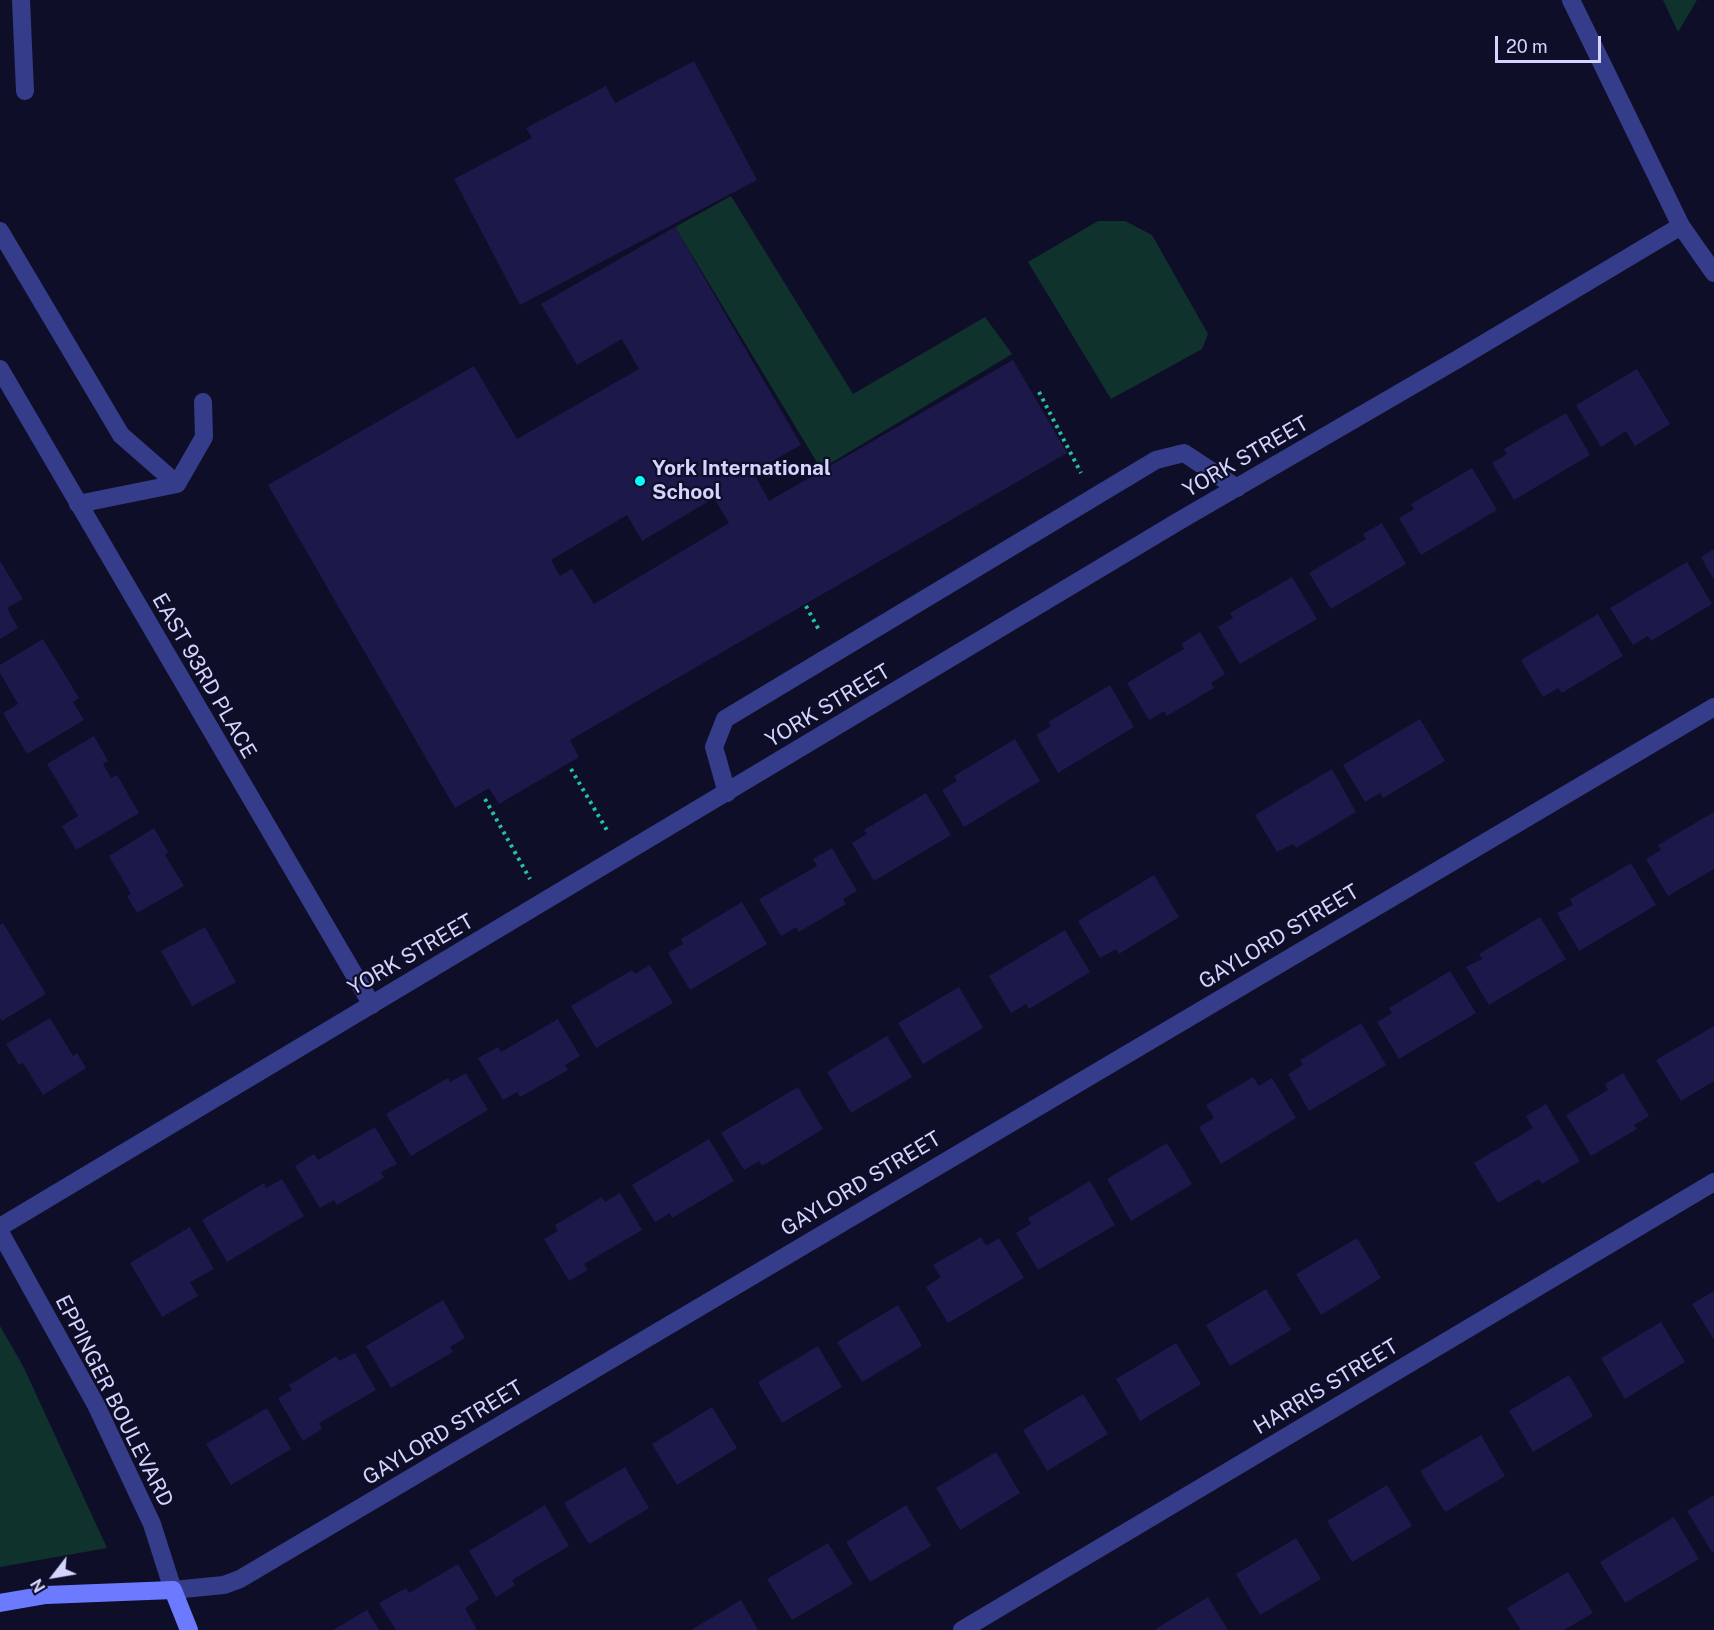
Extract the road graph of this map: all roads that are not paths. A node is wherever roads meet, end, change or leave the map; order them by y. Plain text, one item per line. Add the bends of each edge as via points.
1 (21, 0) edge
2 (1570, 0) edge
3 (25, 91) dead end
4 (1681, 226) junction
5 (0, 231) edge
6 (1714, 273) edge
7 (0, 369) edge
8 (203, 402) dead end
9 (177, 484) junction
10 (1237, 488) junction
11 (78, 504) junction
12 (1714, 707) edge
13 (727, 793) junction
14 (372, 1005) junction
15 (1714, 1182) edge
16 (0, 1230) edge
17 (173, 1590) junction
18 (0, 1603) edge
19 (189, 1630) edge
20 (962, 1630) edge

1 - 3 street
2 - 4 street
4 - 6 street
4 - 10 street, YORK STREET
5 - 9 street via 122,435
7 - 11 street, EAST 93RD PLACE
8 - 9 street via 204,437
9 - 11 street
10 - 13 street, YORK STREET
10 - 13 street via 1184,453 1156,460 1094,497 725,718 714,747
11 - 14 street, EAST 93RD PLACE
12 - 17 street, GAYLORD STREET via 240,1579 224,1585
13 - 14 street, YORK STREET
14 - 16 street, YORK STREET
15 - 20 street, HARRIS STREET
16 - 17 street, EPPINGER BOULEVARD via 96,1405 152,1524
17 - 18 street, GAYLORD STREET via 46,1595
17 - 19 street, EPPINGER BOULEVARD

